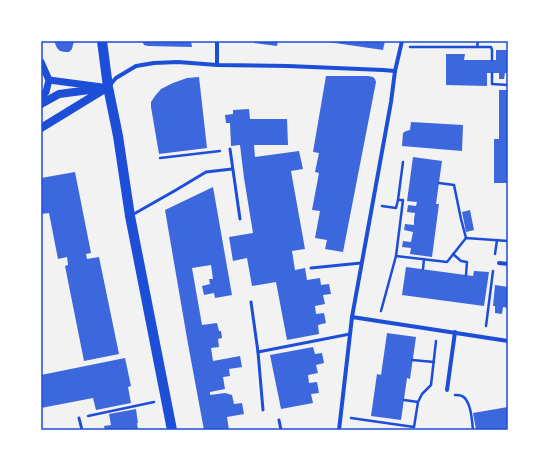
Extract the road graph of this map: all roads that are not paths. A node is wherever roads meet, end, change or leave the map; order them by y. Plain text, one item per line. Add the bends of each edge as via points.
1 (102, 41) edge
2 (216, 41) edge
3 (402, 41) edge
4 (41, 64) edge
5 (217, 65) junction
6 (395, 71) junction
7 (50, 80) junction
8 (108, 88) junction
9 (41, 98) edge
10 (41, 104) edge
11 (41, 128) edge
12 (230, 150) road end
13 (232, 169) junction
14 (130, 216) junction
15 (240, 219) dead end
16 (361, 263) junction
17 (499, 263) dead end
18 (508, 264) edge
19 (311, 268) dead end
20 (251, 302) dead end
21 (352, 317) junction
22 (455, 332) junction
23 (350, 334) junction
24 (508, 340) edge
25 (258, 352) junction
26 (447, 390) dead end
27 (263, 410) dead end
28 (79, 418) road end
29 (279, 420) dead end
30 (82, 430) edge
31 (172, 430) edge
32 (281, 430) edge
33 (339, 430) edge

1 - 8 main road
2 - 5 street
3 - 6 street
4 - 7 street
5 - 6 street
5 - 8 street via 178,62 136,66 116,78
6 - 16 street
7 - 8 street
7 - 9 street
8 - 10 main road via 59,94
8 - 11 main road
8 - 14 main road
12 - 13 lane
13 - 14 lane via 206,172
13 - 15 lane
14 - 31 main road
16 - 19 lane
16 - 21 street
17 - 18 street
20 - 25 lane
21 - 22 street
21 - 23 street
22 - 24 street
22 - 26 street
23 - 25 lane
23 - 33 street
25 - 27 lane
28 - 30 lane
29 - 32 lane

